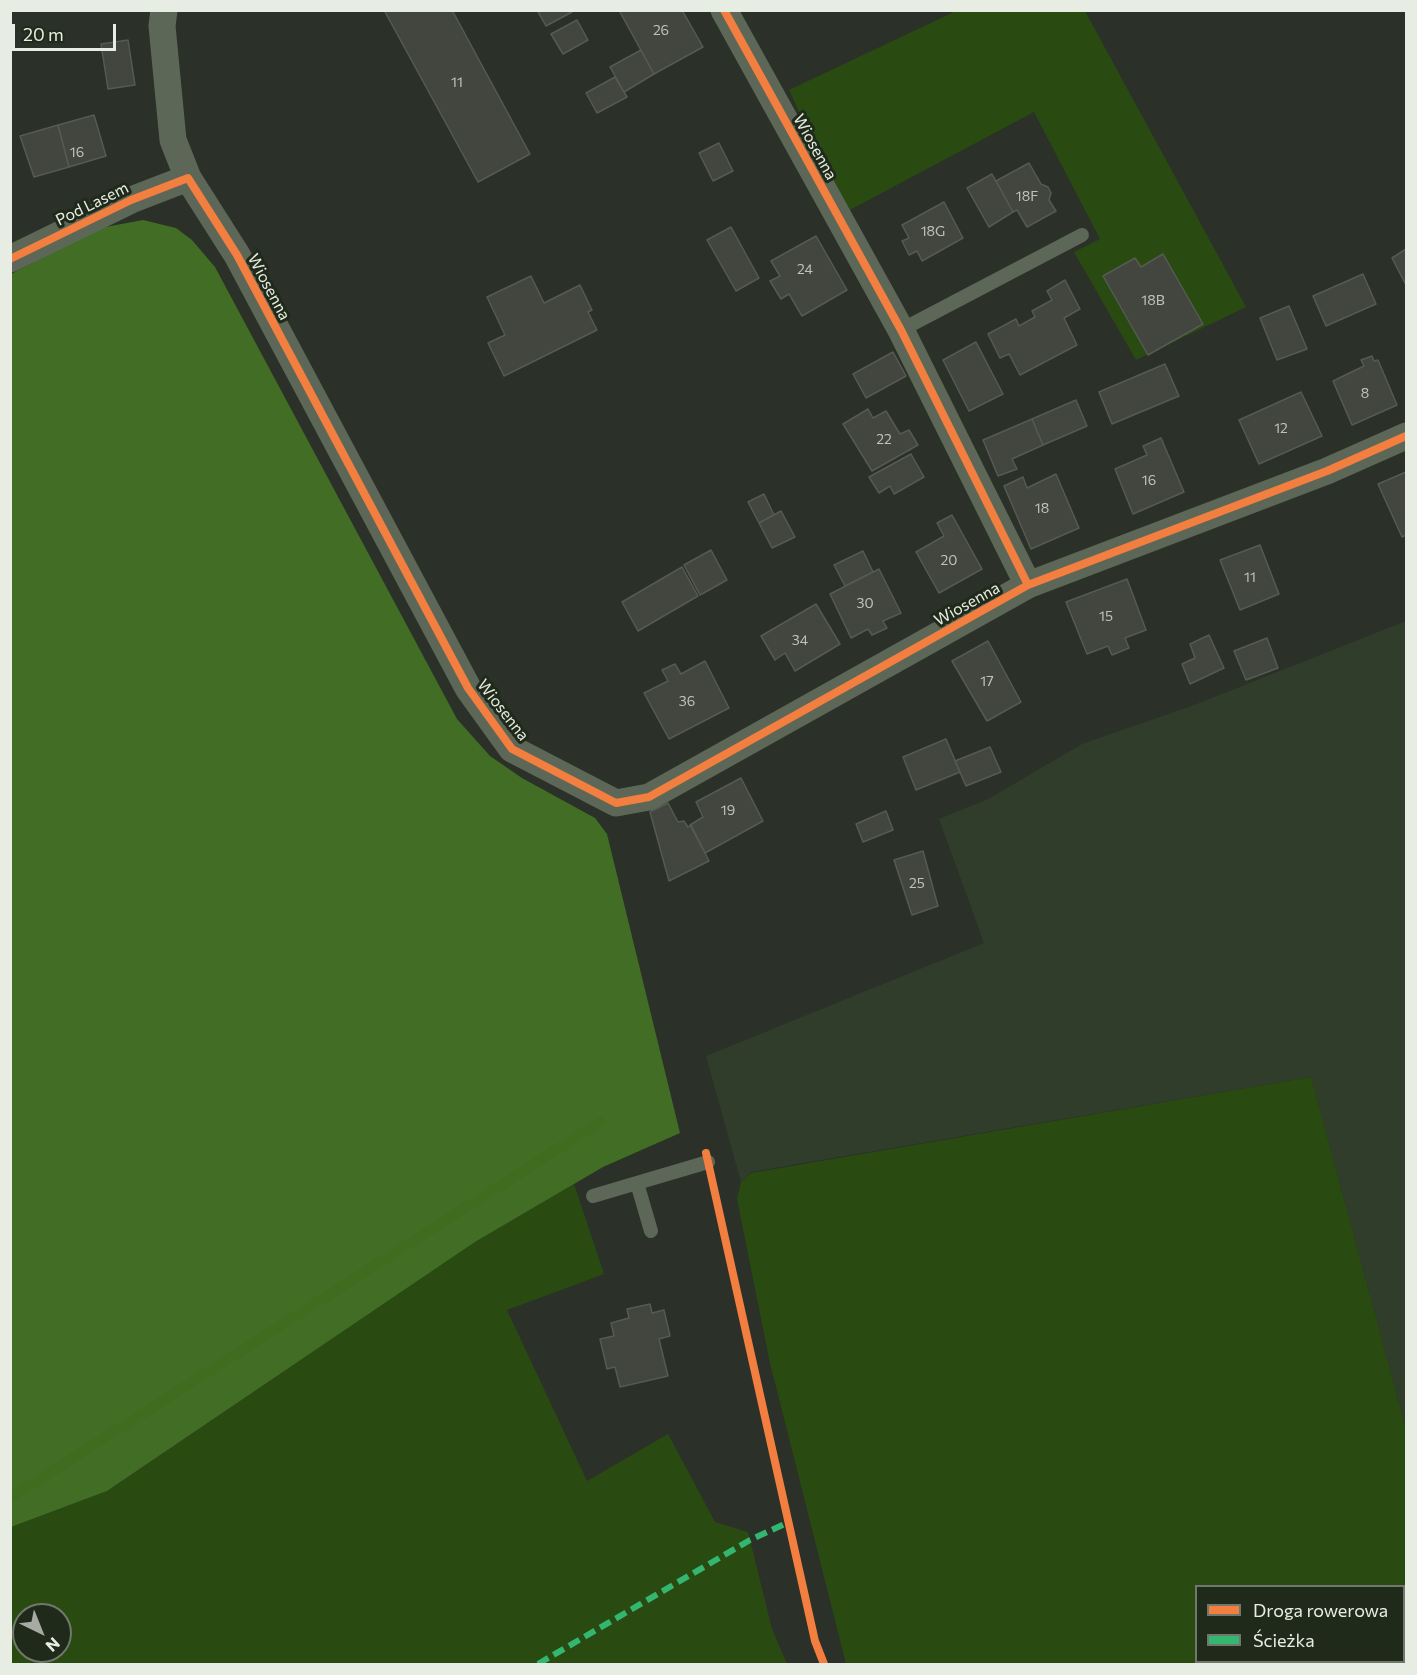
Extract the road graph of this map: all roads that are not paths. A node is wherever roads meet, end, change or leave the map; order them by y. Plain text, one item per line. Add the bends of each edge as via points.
1 (164, 10) edge
2 (724, 10) edge
3 (188, 178) junction
4 (1082, 235) dead end
5 (10, 259) edge
6 (901, 330) junction
7 (1407, 436) edge
8 (1028, 585) junction
9 (708, 1162) dead end
10 (636, 1183) junction
11 (593, 1196) dead end
12 (651, 1231) dead end

1 - 3 street via 162,26 173,140
2 - 6 street, Wiosenna
3 - 5 street, Pod Lasem via 130,200
3 - 8 street, Wiosenna via 237,255 468,688 512,749 616,803 649,797
4 - 6 lane
6 - 8 street, Wiosenna
7 - 8 street, Wiosenna via 1327,471
9 - 10 lane
10 - 11 lane
10 - 12 lane

